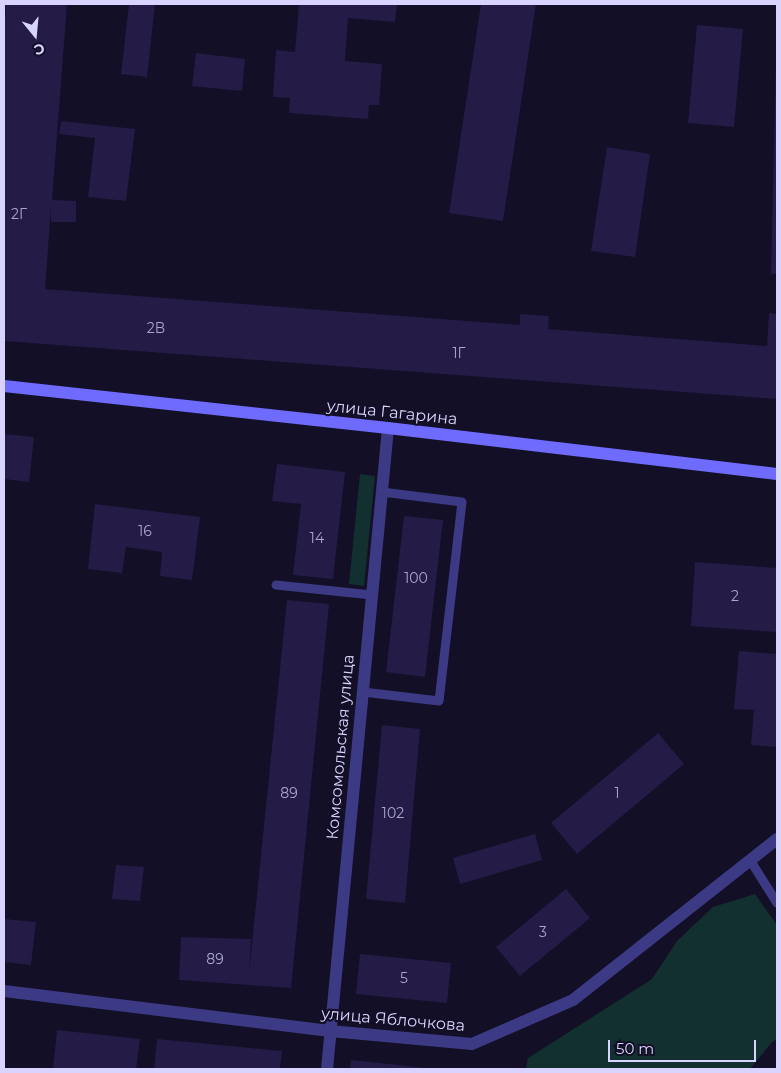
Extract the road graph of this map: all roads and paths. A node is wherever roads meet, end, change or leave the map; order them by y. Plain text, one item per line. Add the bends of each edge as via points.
1 (4, 386) edge
2 (388, 428) junction
3 (777, 474) edge
4 (382, 492) junction
5 (276, 585) dead end
6 (372, 595) junction
7 (363, 692) junction
8 (777, 840) edge
9 (750, 860) junction
10 (777, 903) edge
11 (4, 991) edge
12 (330, 1031) junction
13 (327, 1069) edge

1 - 2 street, улица Гагарина
2 - 3 street, улица Гагарина
2 - 4 street, Комсомольская улица
4 - 6 street, Комсомольская улица
4 - 7 lane via 462,502 439,701
5 - 6 lane
6 - 7 street, Комсомольская улица
7 - 12 street, Комсомольская улица
8 - 9 street, улица Яблочкова
9 - 10 lane
9 - 12 street, улица Яблочкова via 573,1000 472,1044
11 - 12 street, улица Яблочкова
12 - 13 street, Комсомольская улица

